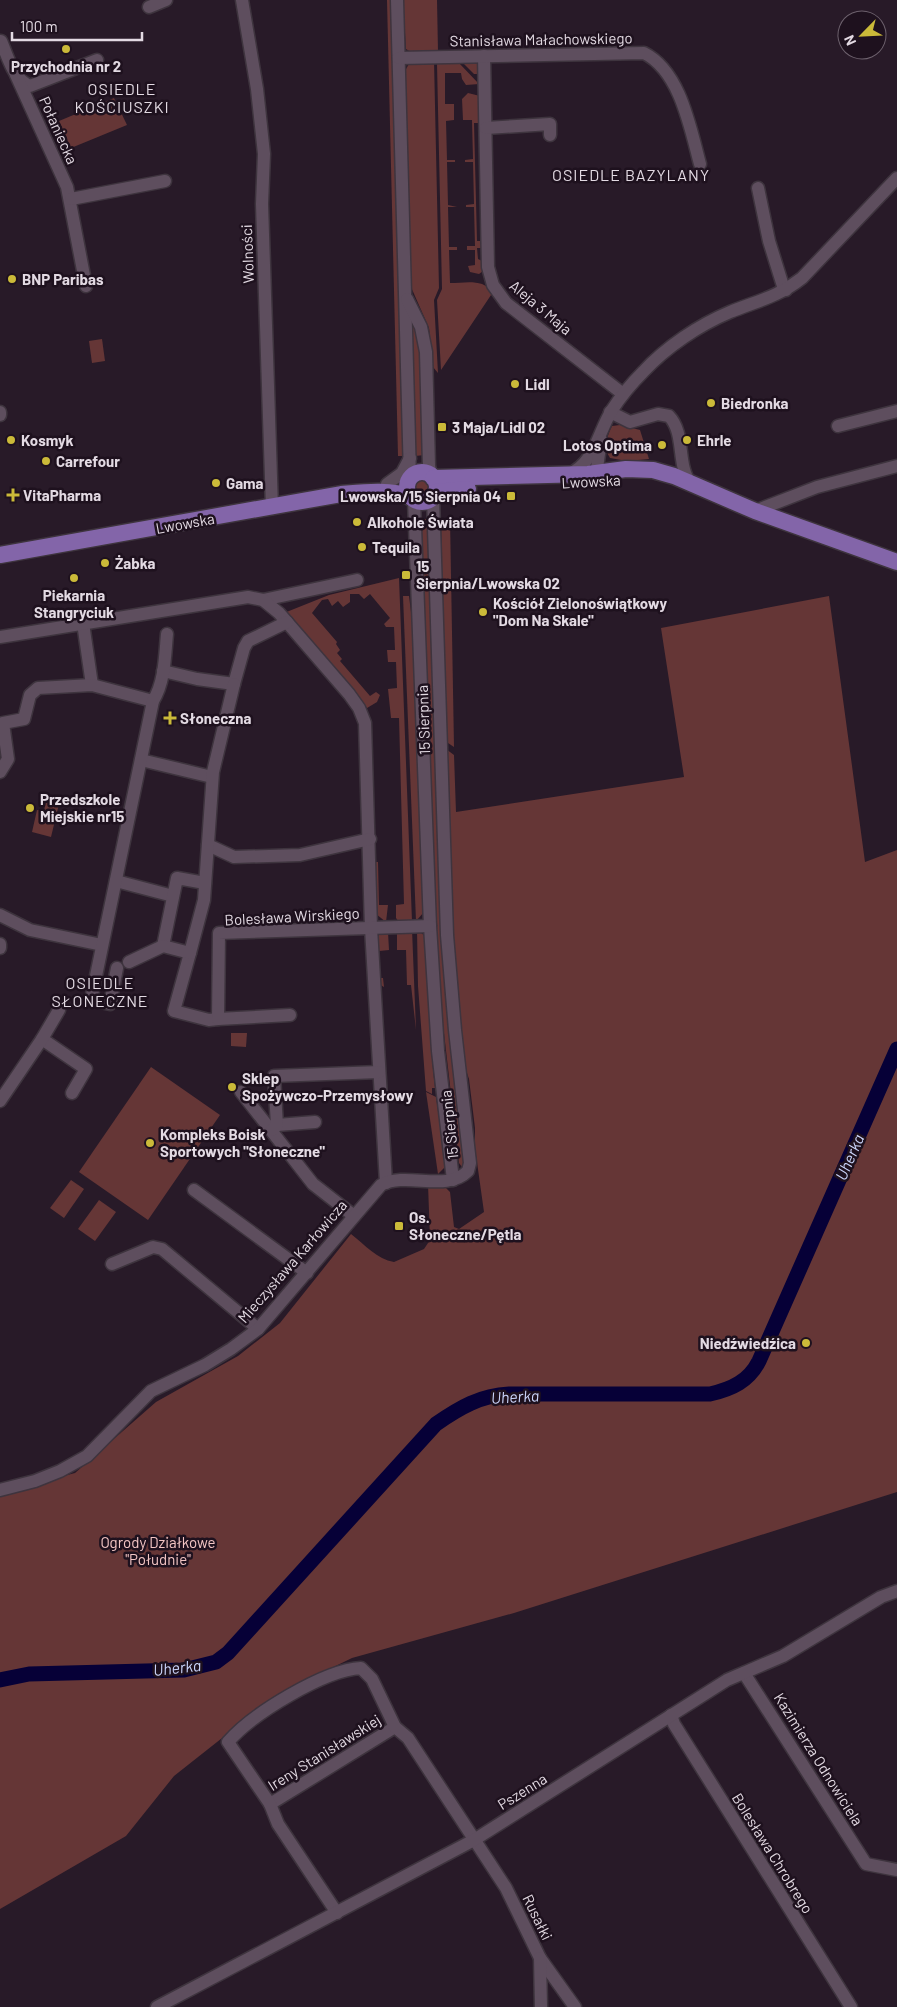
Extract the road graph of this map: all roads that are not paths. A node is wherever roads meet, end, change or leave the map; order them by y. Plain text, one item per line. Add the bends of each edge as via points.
1 (166, 0) edge
2 (242, 0) edge
3 (397, 0) edge
4 (149, 7) dead end
5 (0, 40) edge
6 (484, 56) junction
7 (399, 58) junction
8 (97, 60) dead end
9 (16, 76) junction
10 (486, 128) junction
11 (550, 135) dead end
12 (700, 164) dead end
13 (897, 178) edge
14 (165, 181) dead end
15 (758, 188) dead end
16 (71, 199) junction
17 (86, 286) dead end
18 (786, 290) junction
19 (406, 296) junction
20 (623, 394) junction
21 (897, 411) edge
22 (610, 412) junction
23 (838, 426) dead end
24 (601, 439) junction
25 (590, 455) junction
26 (410, 458) junction
27 (430, 458) junction
28 (897, 466) edge
29 (626, 469) junction
30 (569, 474) junction
31 (409, 478) junction
32 (592, 478) junction
33 (684, 478) junction
34 (657, 479) junction
35 (439, 485) junction
36 (388, 488) junction
37 (720, 496) junction
38 (413, 499) junction
39 (272, 508) junction
40 (755, 511) junction
41 (414, 516) junction
42 (434, 516) junction
43 (0, 555) edge
44 (897, 562) edge
45 (357, 580) dead end
46 (263, 600) junction
47 (83, 622) junction
48 (287, 622) junction
49 (167, 634) dead end
50 (0, 637) edge
51 (163, 671) junction
52 (234, 684) junction
53 (92, 686) junction
54 (153, 701) junction
55 (2, 723) edge
56 (141, 760) junction
57 (0, 772) edge
58 (212, 777) junction
59 (370, 839) junction
60 (208, 845) junction
61 (116, 881) junction
62 (205, 882) junction
63 (173, 896) junction
64 (0, 915) edge
65 (430, 926) junction
66 (371, 928) junction
67 (195, 932) junction
68 (219, 933) junction
69 (0, 944) edge
70 (102, 945) junction
71 (163, 946) junction
72 (0, 948) edge
73 (190, 952) junction
74 (129, 962) dead end
75 (117, 968) dead end
76 (59, 1010) dead end
77 (290, 1015) dead end
78 (218, 1019) junction
79 (42, 1039) junction
80 (379, 1072) junction
81 (5, 1085) edge
82 (242, 1092) dead end
83 (72, 1093) dead end
84 (0, 1101) edge
85 (315, 1122) dead end
86 (274, 1127) junction
87 (454, 1180) junction
88 (386, 1183) junction
89 (194, 1190) dead end
90 (354, 1216) junction
91 (112, 1264) dead end
92 (307, 1273) junction
93 (258, 1329) junction
94 (0, 1490) edge
95 (897, 1591) edge
96 (744, 1673) junction
97 (671, 1715) junction
98 (395, 1727) junction
99 (228, 1742) joint
100 (270, 1804) junction
101 (474, 1840) junction
102 (897, 1870) edge
103 (337, 1913) junction
104 (540, 1958) junction
105 (157, 2007) edge
106 (541, 2007) edge
107 (575, 2007) edge
108 (851, 2007) edge

1 - 4 street
2 - 39 street, Wolności via 264,154 262,204
3 - 7 street
5 - 9 street, Połaniecka
6 - 7 street, Stanisława Małachowskiego
6 - 10 street, Aleja 3 Maja
6 - 12 street, Stanisława Małachowskiego via 644,53 661,64 676,85
7 - 19 street
8 - 9 street, Połaniecka via 35,85 22,82
9 - 16 street, Połaniecka
10 - 11 street via 550,124
10 - 20 street, Aleja 3 Maja via 488,266 493,285 512,308
13 - 18 street via 802,278
14 - 16 street
15 - 18 street via 769,241
16 - 17 street, Połaniecka
18 - 20 street via 705,325 659,356
19 - 26 street
19 - 27 street via 421,327 426,352
20 - 22 street
21 - 23 street
22 - 24 street
22 - 33 street via 630,422 658,414 669,416 677,428
24 - 25 street
24 - 29 street, Lwowska via 603,456 610,465
24 - 32 street
25 - 30 street via 583,467
25 - 32 street
26 - 31 street
26 - 36 street
27 - 35 street
27 - 35 street via 439,473
28 - 40 street via 817,487
29 - 32 main road, Lwowska
29 - 33 main road, Lwowska via 653,470
30 - 32 main road, Lwowska
30 - 35 main road, Lwowska
31 - 35 main road, Lwowska via 420,472
31 - 36 main road, Lwowska
31 - 38 main road via 407,489
32 - 34 main road, Lwowska
32 - 35 main road, Lwowska
33 - 34 street, Lwowska
33 - 37 main road, Lwowska
34 - 37 main road, Lwowska
35 - 38 main road, Lwowska via 422,502
35 - 42 street, 15 Sierpnia
35 - 42 street via 441,500
36 - 38 main road, Lwowska
36 - 39 main road, Lwowska
36 - 41 street
37 - 40 main road, Lwowska
38 - 41 street, 15 Sierpnia
39 - 43 main road, Lwowska
40 - 44 main road, Lwowska
41 - 65 street, 15 Sierpnia
42 - 87 street, 15 Sierpnia via 447,935 470,1163 468,1171
45 - 46 street
46 - 47 street via 248,597
46 - 48 street, Bolesława Wirskiego
47 - 50 street
47 - 53 street
48 - 52 street via 248,641
48 - 59 street, Bolesława Wirskiego via 349,694 365,723
49 - 51 street
51 - 52 street
51 - 54 street via 158,694
52 - 58 street
53 - 54 street
53 - 55 street via 38,688 30,695 24,719
54 - 56 street
55 - 57 street via 8,759
56 - 58 street
56 - 61 street
58 - 60 street
59 - 60 street via 291,855 234,857
59 - 66 street, Bolesława Wirskiego
60 - 62 street
61 - 63 street
61 - 70 street
62 - 63 street via 178,878
62 - 67 street via 204,900
63 - 71 street
64 - 70 street via 30,930
65 - 66 street, Bolesława Wirskiego
65 - 87 street, 15 Sierpnia via 438,1051
66 - 68 street, Bolesława Wirskiego
66 - 80 street, Bolesława Wirskiego via 379,990
67 - 68 street
67 - 73 street
68 - 78 street, Bolesława Wirskiego
69 - 72 street
70 - 75 street via 91,1000 110,1004
71 - 73 street
71 - 74 street
73 - 78 street via 174,1011 209,1020
76 - 79 street
77 - 78 street
79 - 81 street
79 - 83 street via 86,1069
80 - 86 street via 274,1076
80 - 88 street via 387,1121
81 - 84 street
82 - 86 street
85 - 86 street
86 - 90 street via 313,1184
87 - 88 street
88 - 90 street, Mieczysława Karłowicza
89 - 92 street
90 - 92 street, Mieczysława Karłowicza
91 - 93 street via 153,1247 162,1250
92 - 93 street, Mieczysława Karłowicza
93 - 94 street, Mieczysława Karłowicza via 205,1365 151,1391 87,1456 35,1481
95 - 96 street, Pszenna via 783,1656
96 - 97 street, Pszenna
96 - 102 street, Kazimierza Odnowiciela via 866,1864
97 - 101 street, Pszenna
97 - 108 street, Bolesława Chrobrego
98 - 99 street, Rusałki via 372,1679 361,1668 347,1669 288,1696 256,1716
98 - 100 street, Ireny Stanisławskiej
98 - 101 street, Rusałki via 408,1738
99 - 100 street, Ireny Stanisławskiej
100 - 103 street, Ireny Stanisławskiej via 278,1824
101 - 103 street, Pszenna
101 - 104 street, Rusałki via 506,1888
103 - 105 street, Pszenna
104 - 106 street
104 - 107 street, Rusałki

